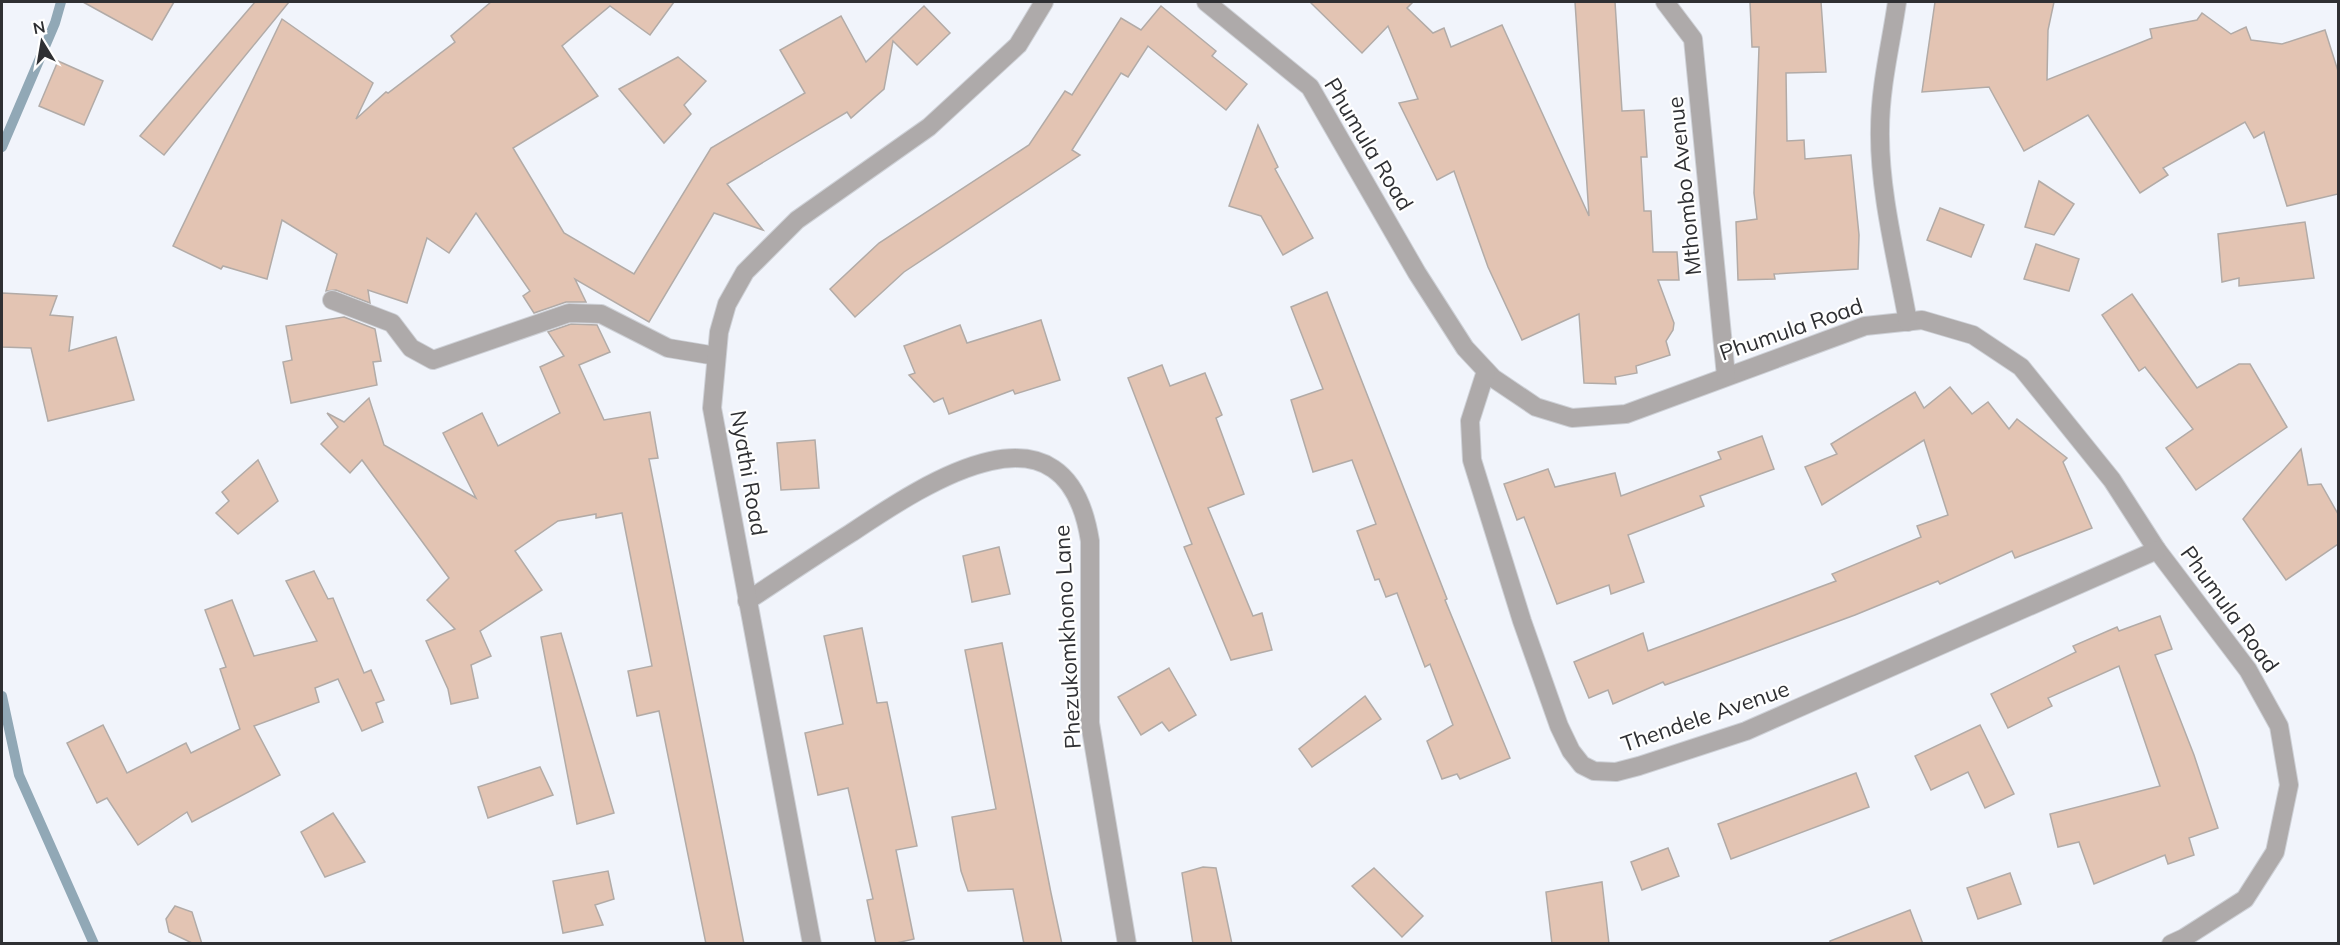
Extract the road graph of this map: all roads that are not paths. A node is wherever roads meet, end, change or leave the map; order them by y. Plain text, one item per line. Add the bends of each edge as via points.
1 (1044, 2) edge
2 (1206, 2) edge
3 (1665, 2) edge
4 (1897, 2) edge
5 (332, 300) dead end
6 (1908, 322) junction
7 (716, 356) junction
8 (1486, 371) junction
9 (1726, 376) junction
10 (2157, 550) junction
11 (747, 601) junction
12 (812, 944) edge
13 (1127, 944) edge
14 (2171, 944) edge

1 - 7 street, Nyathi Road via 1018,45 929,127 797,220 745,272 727,304
2 - 8 street, Phumula Road via 1310,87 1417,273 1465,348
3 - 9 street, Mthombo Avenue via 1693,39
4 - 6 street via 1885,66 1880,130 1887,200
5 - 7 street via 392,323 411,348 433,360 448,358 569,313 589,312 601,314 668,348
6 - 9 street, Phumula Road via 1865,326
6 - 10 street, Phumula Road via 1922,320 1973,336 2021,367 2112,480
7 - 11 street, Nyathi Road via 712,408
8 - 9 street, Phumula Road via 1536,407 1572,418 1626,414
8 - 10 street, Thendele Avenue via 1470,421 1472,460 1559,726 1571,751 1582,765 1594,771 1639,766 1746,731
10 - 14 street, Phumula Road via 2248,670 2279,726 2289,785 2275,852 2245,899
11 - 12 street, Nyathi Road
11 - 13 street, Phezukomkhono Lane via 907,496 949,474 981,462 1029,460 1047,465 1064,477 1085,512 1090,541 1090,723

